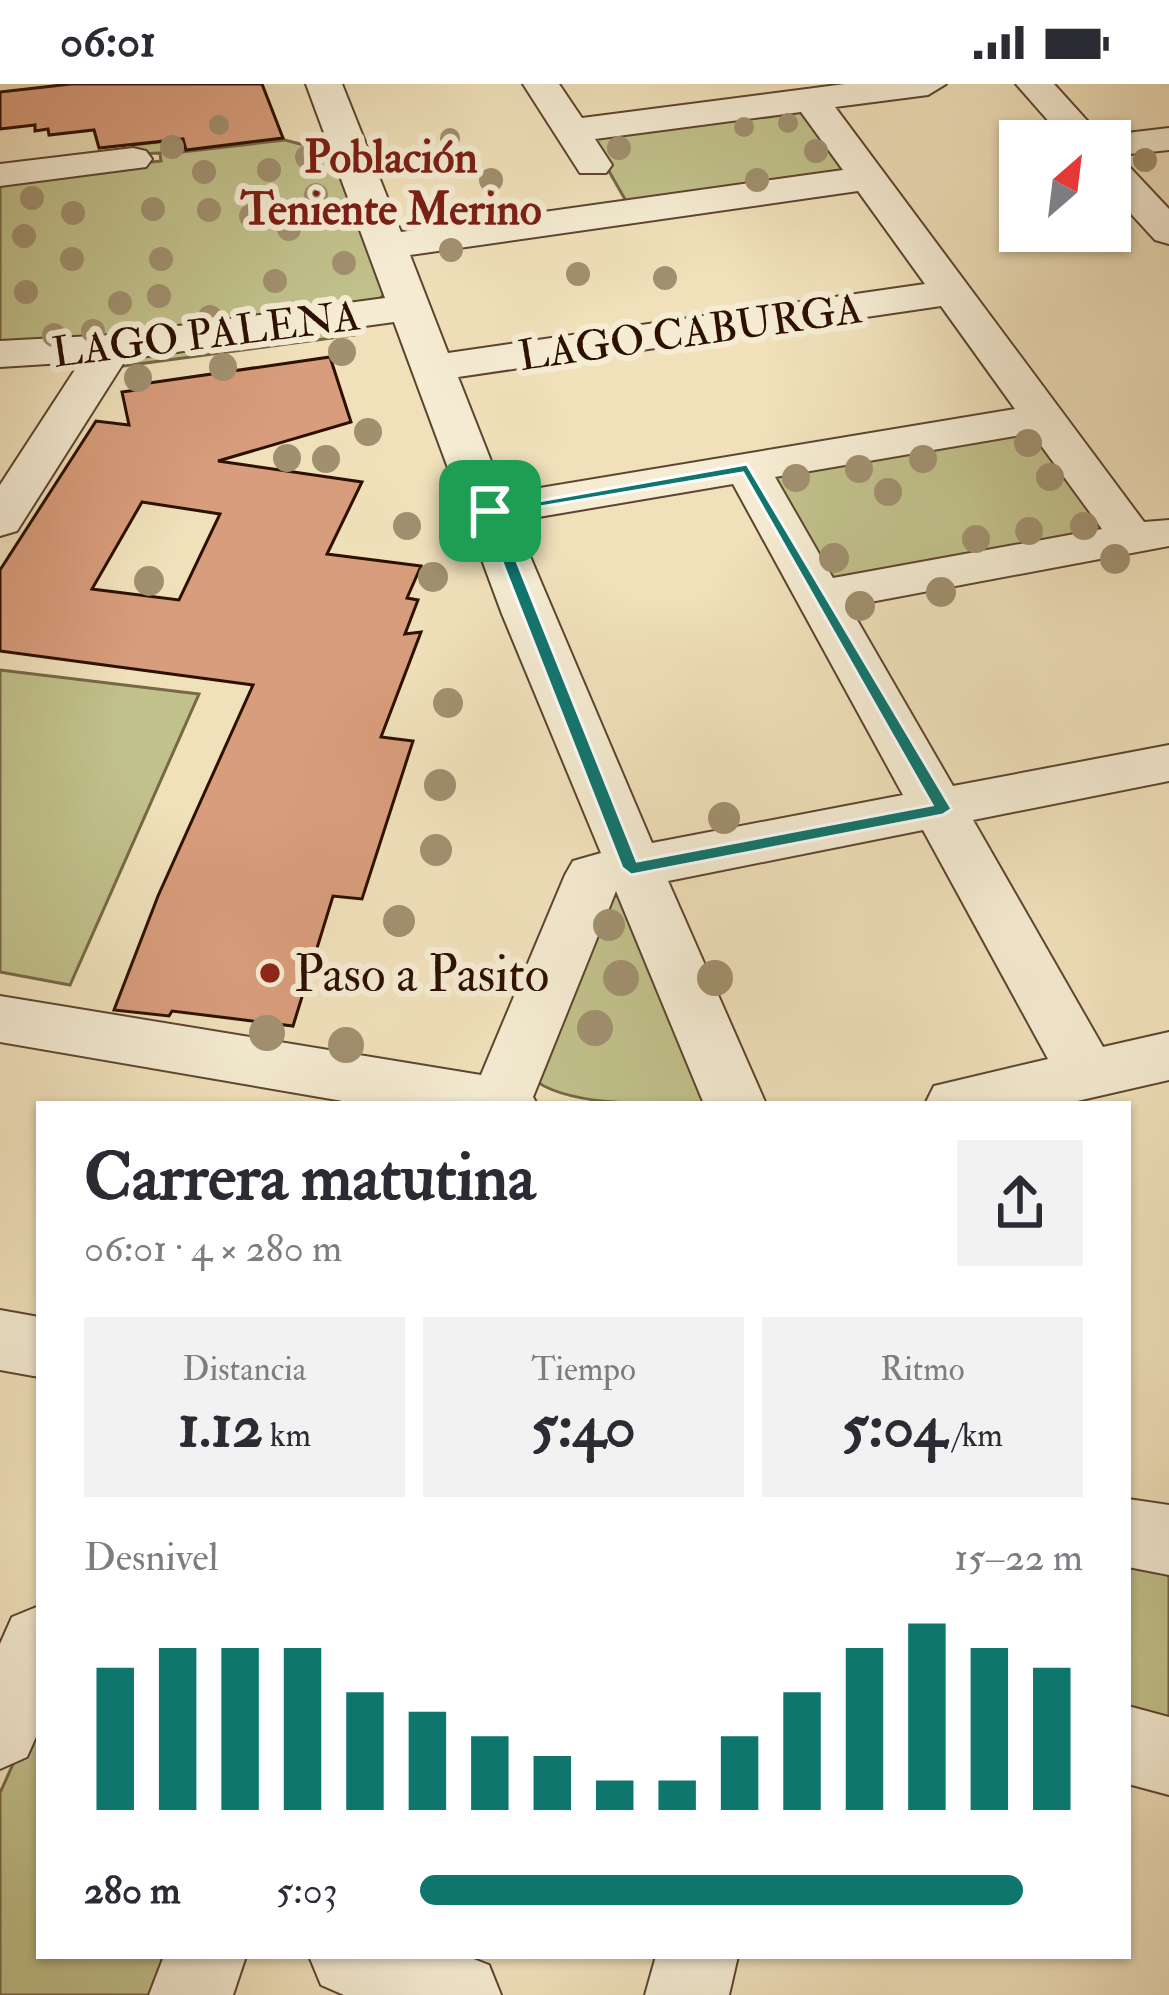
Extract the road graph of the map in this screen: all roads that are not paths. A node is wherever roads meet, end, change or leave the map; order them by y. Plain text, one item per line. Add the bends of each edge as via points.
1 (324, 84) edge
2 (541, 84) edge
3 (928, 84) edge
4 (1034, 84) edge
5 (810, 99) junction
6 (1067, 120) edge
7 (571, 131) junction
8 (1169, 139) edge
9 (1131, 144) edge
10 (134, 159) dead end
11 (0, 175) edge
12 (867, 178) junction
13 (1131, 191) edge
14 (623, 213) junction
15 (1169, 232) edge
16 (388, 246) junction
17 (947, 293) junction
18 (412, 307) junction
19 (111, 348) junction
20 (0, 354) edge
21 (433, 368) junction
22 (1040, 418) junction
23 (747, 468) junction
24 (490, 511) junction
25 (0, 521) edge
26 (1151, 535) edge
27 (819, 596) junction
28 (1169, 763) edge
29 (943, 809) junction
30 (631, 868) junction
31 (0, 1018) edge
32 (1169, 1056) edge
33 (1087, 1074) junction
34 (484, 1101) edge
35 (503, 1101) edge
36 (734, 1101) edge
37 (969, 1101) edge
38 (0, 1340) edge
39 (36, 1346) edge
40 (1131, 1534) edge
41 (1169, 1540) edge
42 (36, 1649) edge
43 (0, 1730) edge
44 (1131, 1745) edge
45 (1169, 1756) edge
46 (204, 1959) edge
47 (358, 1959) edge
48 (696, 1959) edge
49 (190, 1995) edge
50 (459, 1995) edge
51 (687, 1995) edge

1 - 16 street
2 - 7 street
3 - 5 street
4 - 6 street
5 - 7 street
5 - 12 street
7 - 14 street
8 - 9 street
10 - 11 street
12 - 14 street
12 - 17 street
13 - 15 street
14 - 16 street
16 - 18 street
17 - 21 street, LAGO CABURGA
17 - 22 street
18 - 19 street, LAGO PALENA
18 - 21 street
19 - 20 street, LAGO PALENA
19 - 25 street
21 - 24 street
22 - 23 street
22 - 26 street
23 - 24 street
23 - 27 street
24 - 30 street
26 - 27 street
27 - 29 street
28 - 29 street
29 - 30 street
29 - 33 street
30 - 35 street via 592,875
30 - 36 street
31 - 34 street
32 - 33 street
33 - 37 street
38 - 39 street
40 - 41 street
42 - 43 street
44 - 45 street
46 - 49 street
47 - 50 street
48 - 51 street

